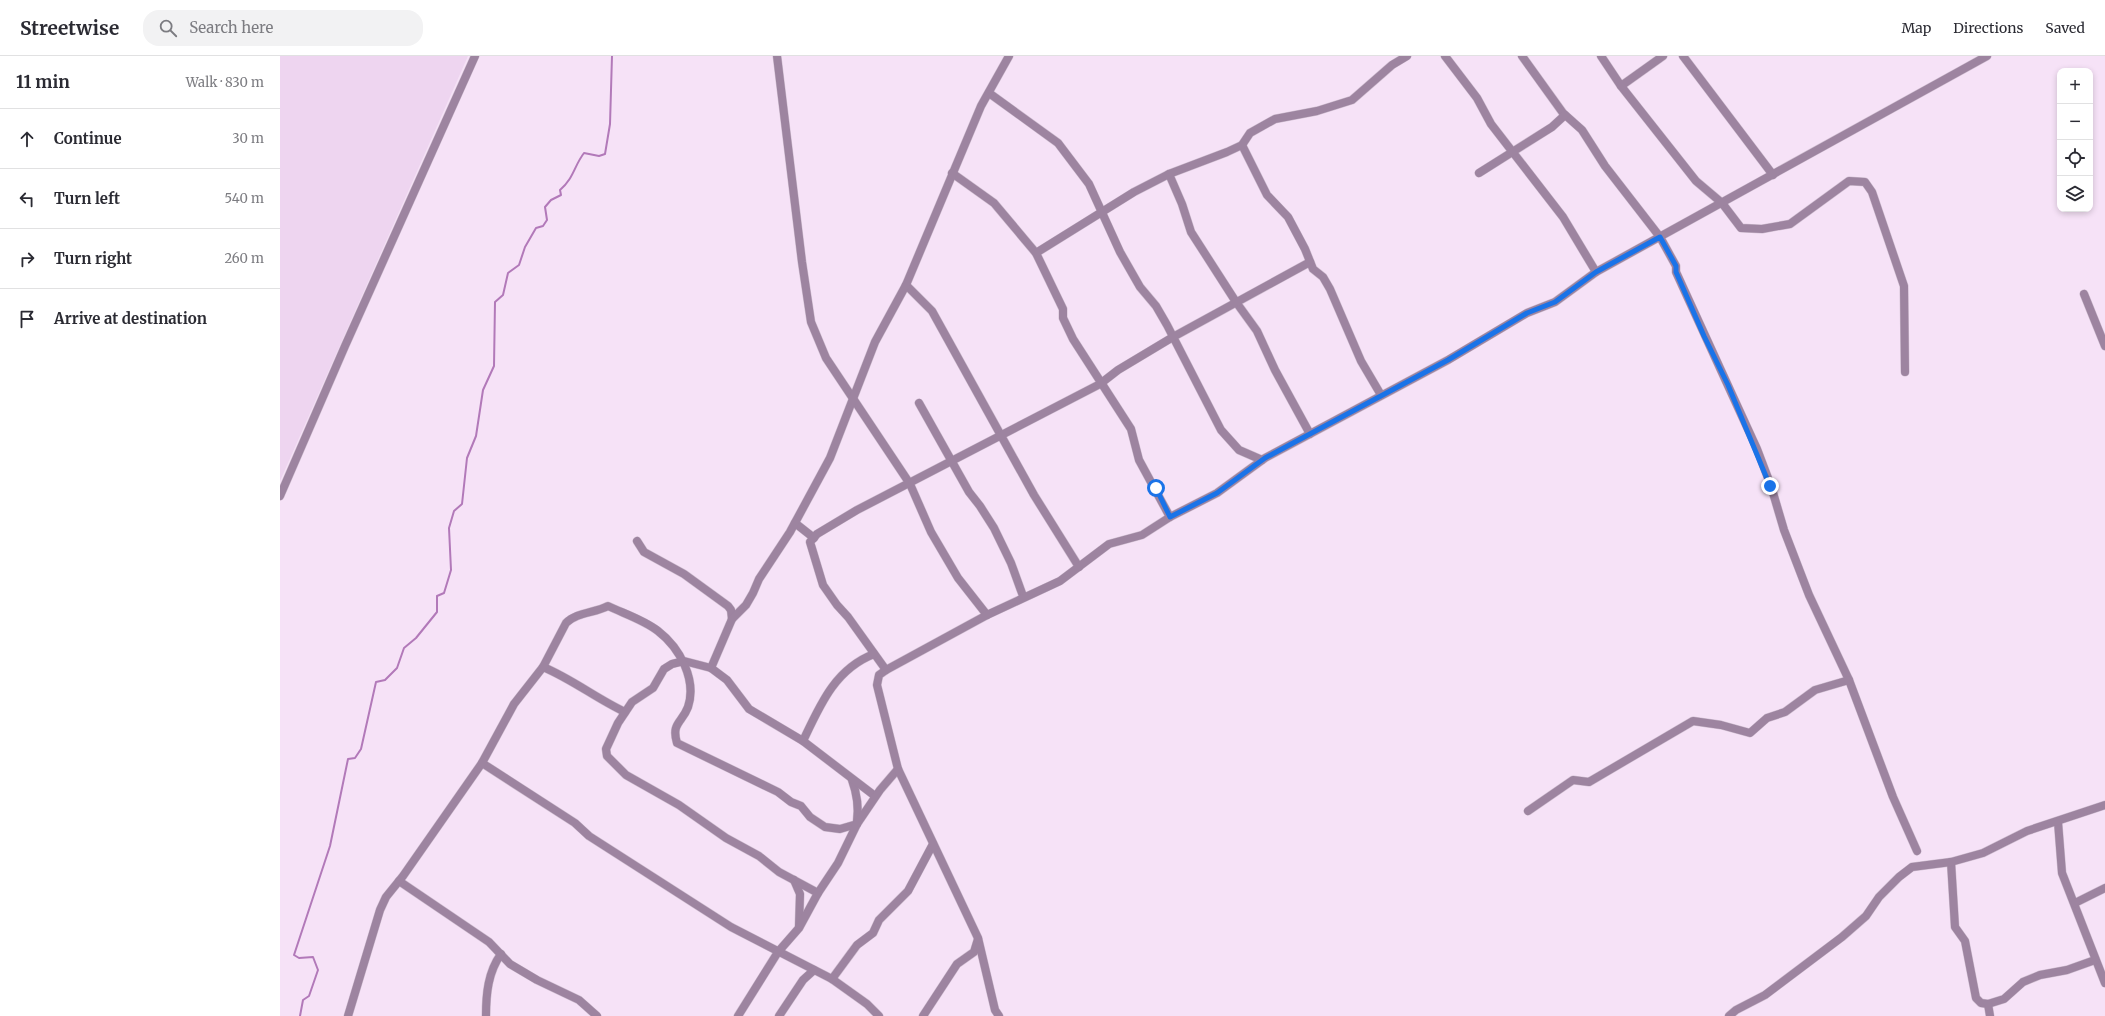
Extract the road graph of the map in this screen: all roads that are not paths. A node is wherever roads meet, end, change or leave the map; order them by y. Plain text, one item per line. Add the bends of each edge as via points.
1 (475, 56) edge
2 (777, 56) edge
3 (1009, 56) edge
4 (1407, 56) edge
5 (1445, 56) edge
6 (1522, 56) edge
7 (1601, 56) edge
8 (1663, 56) edge
9 (1683, 56) edge
10 (1987, 56) edge
11 (1621, 86) junction
12 (989, 93) junction
13 (1565, 115) junction
14 (1242, 145) junction
15 (1513, 153) junction
16 (952, 173) junction
17 (1479, 173) dead end
18 (1169, 174) junction
19 (1773, 176) junction
20 (1722, 203) junction
21 (1101, 213) junction
22 (1660, 237) junction
23 (1036, 253) junction
24 (1310, 262) junction
25 (1596, 272) junction
26 (906, 285) junction
27 (2084, 294) dead end
28 (1236, 302) junction
29 (1173, 337) junction
30 (2105, 346) edge
31 (1905, 372) dead end
32 (1100, 384) junction
33 (1381, 396) junction
34 (853, 398) junction
35 (919, 403) dead end
36 (1310, 434) junction
37 (1001, 436) junction
38 (1262, 460) junction
39 (953, 461) junction
40 (910, 484) junction
41 (280, 496) edge
42 (1170, 517) junction
43 (795, 524) junction
44 (814, 538) junction
45 (637, 541) dead end
46 (1079, 567) junction
47 (1023, 596) junction
48 (987, 615) junction
49 (732, 618) junction
50 (874, 654) junction
51 (684, 661) junction
52 (543, 667) junction
53 (711, 668) junction
54 (886, 670) junction
55 (1849, 680) junction
56 (624, 712) junction
57 (803, 741) junction
58 (482, 763) junction
59 (898, 769) junction
60 (852, 780) junction
61 (875, 796) junction
62 (2105, 805) edge
63 (1528, 811) dead end
64 (2058, 822) junction
65 (857, 824) junction
66 (933, 844) junction
67 (1917, 851) dead end
68 (1951, 862) junction
69 (399, 880) junction
70 (794, 880) junction
71 (2105, 888) edge
72 (818, 893) junction
73 (2075, 904) junction
74 (798, 928) junction
75 (978, 938) junction
76 (778, 952) junction
77 (501, 954) junction
78 (2095, 960) junction
79 (814, 970) junction
80 (832, 979) junction
81 (2105, 983) edge
82 (1988, 1004) junction
83 (348, 1016) edge
84 (486, 1016) edge
85 (596, 1016) edge
86 (738, 1016) edge
87 (780, 1016) edge
88 (880, 1016) edge
89 (923, 1016) edge
90 (999, 1016) edge
91 (1729, 1016) edge
92 (1990, 1016) edge

1 - 41 street
2 - 34 street via 811,322 826,358
3 - 12 street
4 - 14 street via 1392,65 1352,100 1275,120 1250,133
5 - 15 street via 1477,98 1491,124
6 - 13 street
7 - 11 street
8 - 11 street
9 - 19 street
10 - 19 street
11 - 20 street via 1696,181
12 - 16 street
12 - 21 street via 1058,144 1089,184
13 - 15 street via 1552,127
13 - 22 street via 1582,130 1605,166
14 - 18 street
14 - 24 street via 1267,195 1288,217
15 - 17 street
15 - 25 street via 1563,217
16 - 23 street via 994,203
16 - 26 street
18 - 21 street
18 - 28 street via 1191,232
19 - 20 street
20 - 22 street
20 - 31 street via 1741,228 1762,229 1790,224 1849,181 1865,182 1872,192 1904,286
21 - 23 street
21 - 29 street via 1140,287 1156,306
22 - 25 street
22 - 55 street via 1676,266 1676,272 1699,324 1757,449 1809,595
23 - 32 street via 1063,309 1063,318
24 - 28 street
24 - 33 street via 1330,289 1361,361
25 - 33 street via 1555,302 1527,313
26 - 34 street via 875,342
26 - 37 street via 932,311
27 - 30 street
28 - 29 street
28 - 36 street via 1258,330 1275,370
29 - 32 street via 1118,370
29 - 38 street via 1221,430 1239,450
32 - 37 street
32 - 42 street via 1131,429 1139,460
33 - 36 street
34 - 40 street
34 - 43 street via 830,458
35 - 39 street
36 - 38 street
37 - 39 street
37 - 46 street
38 - 42 street via 1217,493
39 - 40 street
39 - 47 street via 969,492 994,528
40 - 44 street via 857,510
40 - 48 street via 934,539 958,578
42 - 46 street via 1142,535 1109,544
43 - 44 street
43 - 49 street via 759,579 746,605
44 - 50 street via 810,542 824,585 836,605 848,617
45 - 49 street via 644,552 684,574 728,606
46 - 47 street via 1060,581
47 - 48 street
48 - 54 street
49 - 53 street
50 - 54 street
50 - 57 street via 861,659 838,677 817,711
51 - 52 street via 659,631 608,606 571,618
51 - 53 street
51 - 56 street via 664,669 653,688 637,698
51 - 65 street via 688,672 688,708 676,725 674,735 677,744 778,792 801,806 810,817 825,827 840,829
52 - 56 street
52 - 58 street via 514,704
53 - 57 street via 727,680 749,709
54 - 59 street via 879,675 877,685
55 - 63 street via 1815,690 1785,712 1767,718 1750,732 1693,721 1589,782 1573,780
55 - 67 street via 1893,797
56 - 70 street via 606,749 609,759 631,778 671,800
57 - 60 street
58 - 69 street
58 - 76 street via 575,823 589,836 732,927
59 - 61 street
59 - 66 street
60 - 61 street
60 - 65 street via 858,810
61 - 65 street
62 - 64 street
64 - 68 street via 2027,831 1983,853
64 - 73 street via 2062,873
65 - 72 street via 838,863
66 - 75 street
66 - 80 street via 908,891 879,920 873,933 857,945
68 - 82 street via 1955,927 1965,941 1976,998 1981,1003
68 - 91 street via 1912,867 1894,882 1866,916 1842,937 1765,995
69 - 77 street via 489,942
69 - 83 street via 380,910
70 - 72 street
70 - 74 street via 800,894
71 - 73 street
72 - 74 street
73 - 78 street
74 - 76 street
75 - 89 street via 974,952 957,964
75 - 90 street via 995,1010
76 - 79 street
76 - 86 street
77 - 84 street via 492,966
77 - 85 street via 510,964 537,980 579,1000
78 - 81 street
78 - 82 street via 2067,970 2040,975 2023,982 2004,999
79 - 80 street
79 - 87 street via 803,980
80 - 88 street
82 - 92 street

